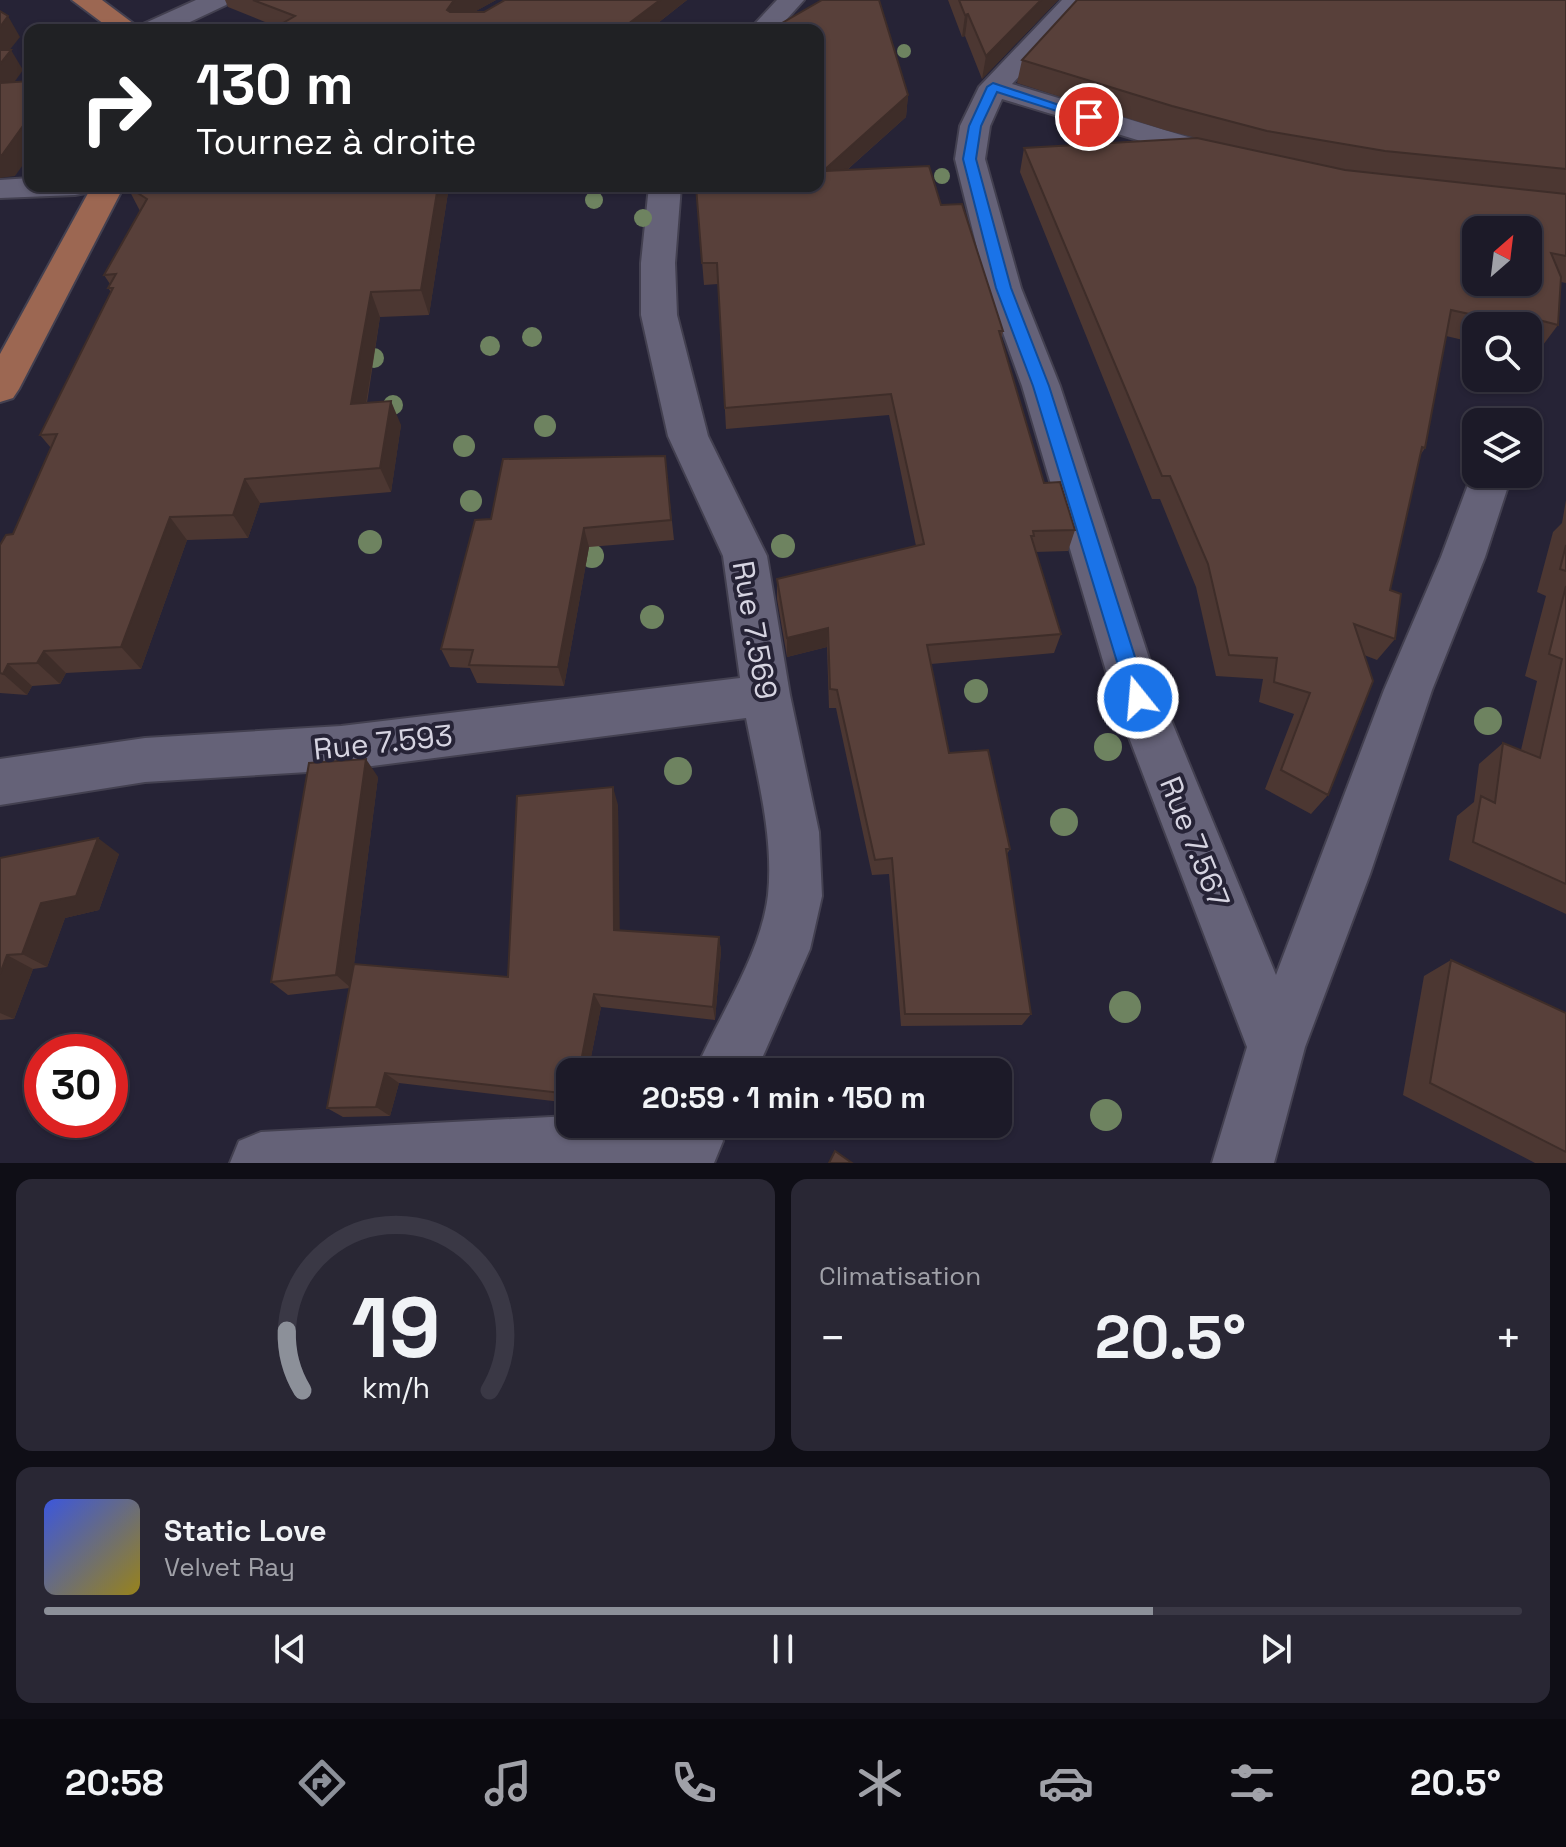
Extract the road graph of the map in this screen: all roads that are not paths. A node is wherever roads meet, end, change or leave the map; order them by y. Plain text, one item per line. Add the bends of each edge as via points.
1 (85, 0) edge
2 (217, 0) edge
3 (791, 0) edge
4 (1076, 0) edge
5 (120, 24) edge
6 (165, 24) edge
7 (768, 24) edge
8 (993, 87) junction
9 (1246, 162) edge
10 (24, 188) edge
11 (0, 189) edge
12 (105, 192) edge
13 (664, 192) edge
14 (0, 389) edge
15 (1487, 488) edge
16 (766, 695) junction
17 (0, 782) edge
18 (1276, 1047) junction
19 (731, 1058) edge
20 (691, 1143) edge
21 (261, 1163) edge
22 (1243, 1163) edge

1 - 5 main road
2 - 6 street
3 - 7 street
4 - 8 street, Rue 7.567
8 - 9 street
8 - 18 street, Rue 7.567 via 975,126 970,159 1004,288 1041,386 1138,698
10 - 11 street
12 - 14 main road
13 - 16 street, Rue 7.569 via 659,315 688,436 745,556
15 - 18 street
16 - 17 street, Rue 7.593 via 341,748 145,760
16 - 19 street, Rue 7.569 via 793,832 795,896 782,949
18 - 22 street
20 - 21 street

